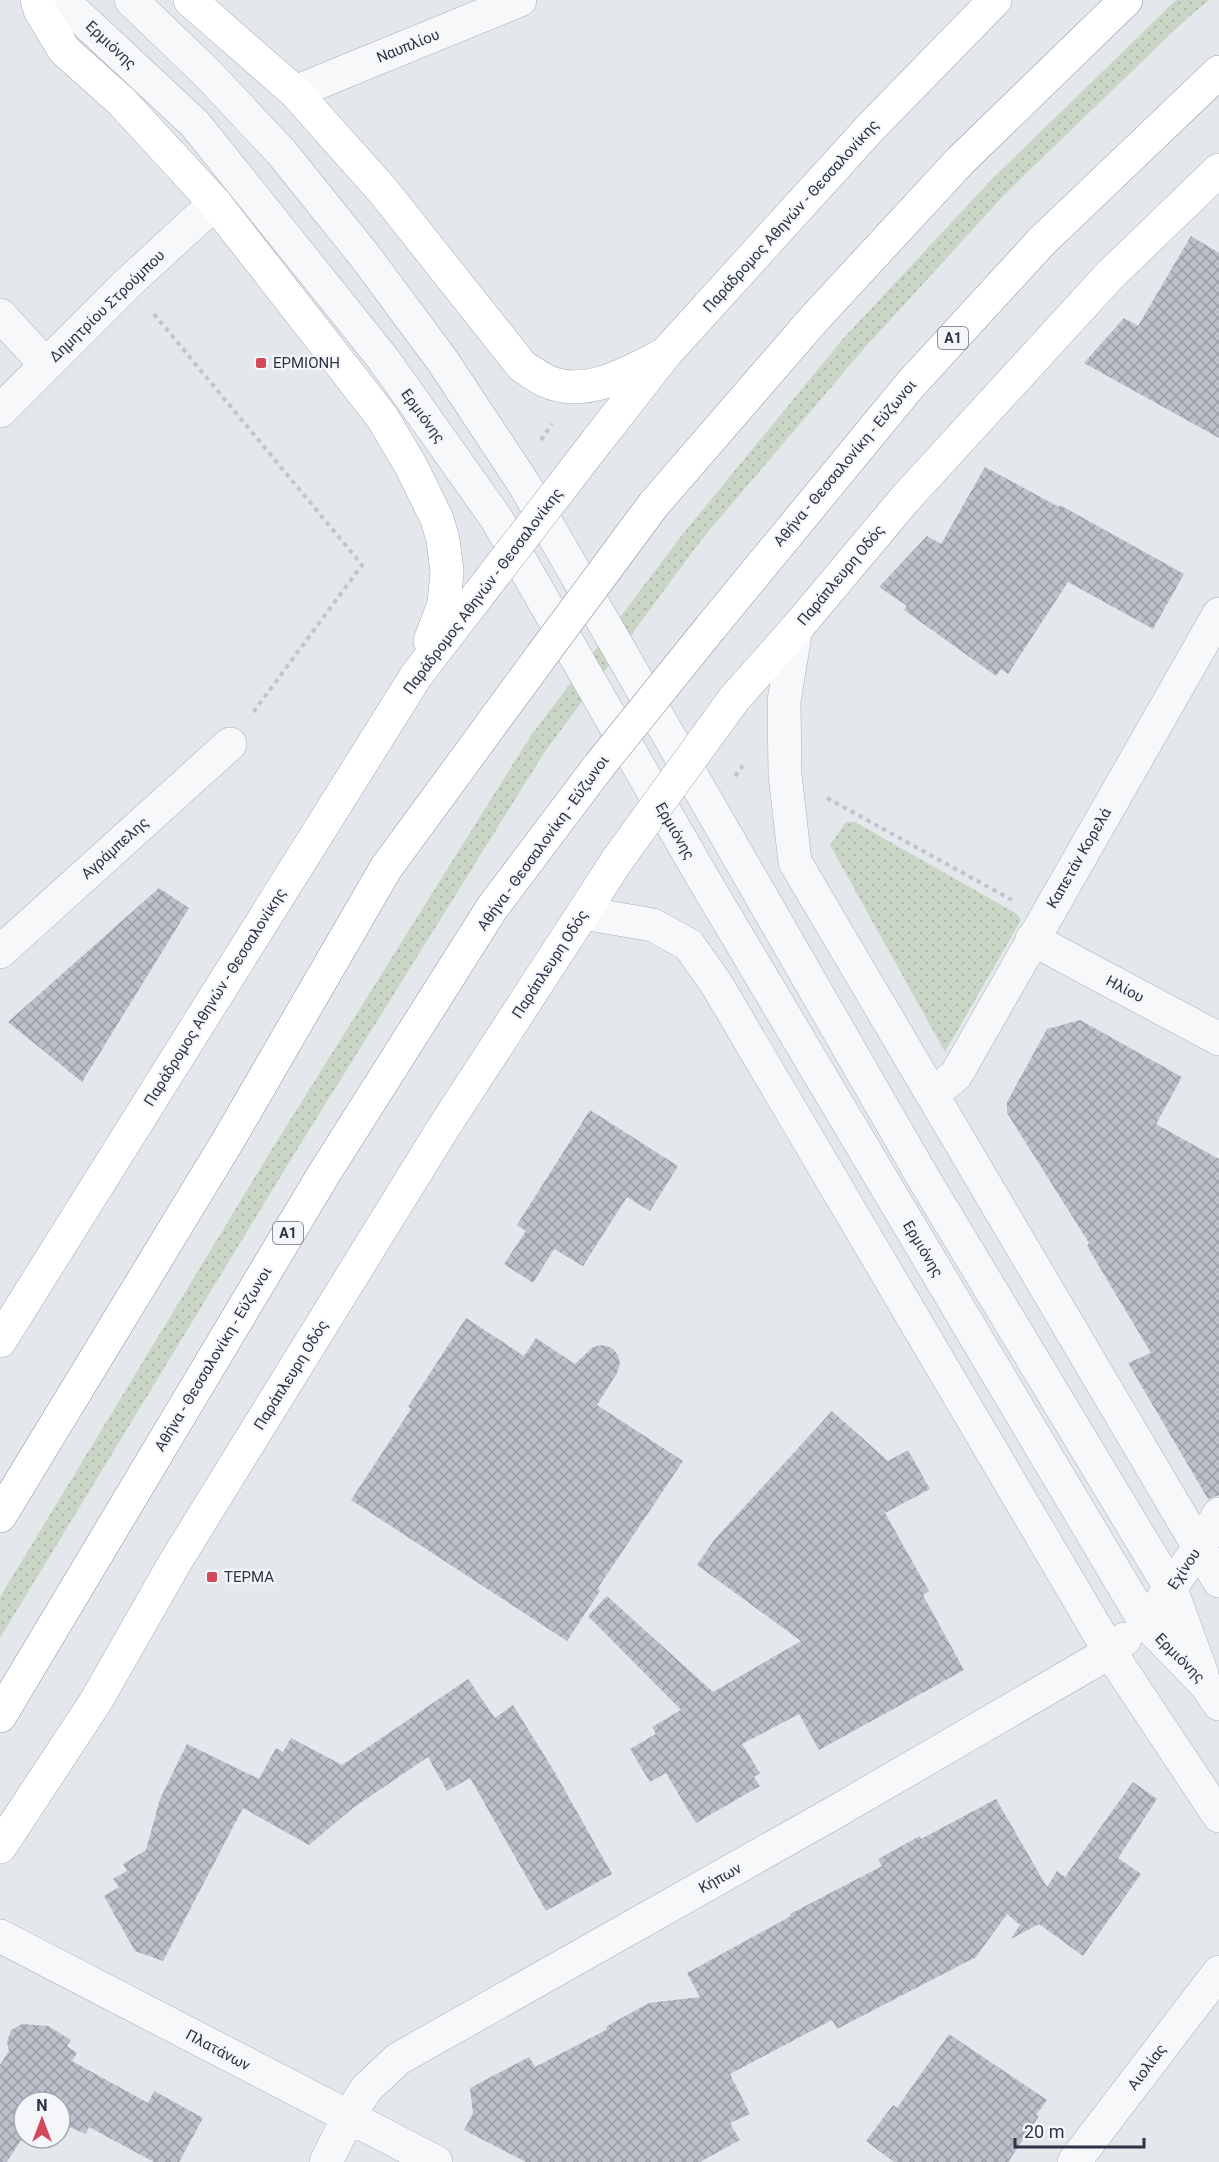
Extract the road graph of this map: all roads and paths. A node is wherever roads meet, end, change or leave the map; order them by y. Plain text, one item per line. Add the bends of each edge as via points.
1 (37, 0) edge
2 (62, 0) edge
3 (131, 0) edge
4 (190, 0) edge
5 (520, 0) edge
6 (995, 0) edge
7 (1126, 0) edge
8 (1219, 72) edge
9 (295, 92) junction
10 (1219, 170) edge
11 (215, 203) junction
12 (128, 283) junction
13 (0, 315) edge
14 (665, 354) junction
15 (46, 365) junction
16 (0, 411) edge
17 (553, 423) dead end
18 (535, 450) dead end
19 (1219, 614) edge
20 (796, 629) junction
21 (416, 676) junction
22 (230, 744) joint
23 (785, 775) junction
24 (730, 784) dead end
25 (583, 913) junction
26 (1038, 929) junction
27 (0, 951) edge
28 (1219, 1039) edge
29 (932, 1095) junction
30 (0, 1341) edge
31 (1219, 1514) edge
32 (0, 1516) edge
33 (1198, 1549) junction
34 (1219, 1581) edge
35 (1171, 1589) junction
36 (1145, 1622) junction
37 (1110, 1652) junction
38 (1213, 1695) edge
39 (0, 1716) edge
40 (1219, 1816) edge
41 (0, 1847) edge
42 (0, 1936) edge
43 (1219, 1972) edge
44 (348, 2118) junction
45 (326, 2162) edge
46 (436, 2162) edge
47 (1074, 2162) edge

1 - 11 main road via 64,50 121,101
2 - 36 street, Ερμιόνης via 195,124 384,360 496,518 704,880
3 - 35 street, Ερμιόνης via 275,146 342,227 442,360 524,484 921,1174
4 - 9 main road
5 - 9 street, Ναυπλίου
6 - 14 main road, Παράδρομος Αθηνών - Θεσσαλονίκης via 871,127
7 - 32 main road, bridge via 960,161 814,319 654,504 386,868 229,1139
8 - 39 main road, Αθήνα - Θεσσαλονίκη - Εύζωνοι / Α1, bridge via 1041,241 910,385 599,766 492,908 341,1147
9 - 14 main road via 384,192 522,366 547,382 575,387 621,377
10 - 20 main road, Παράπλευρη Οδός via 1094,293 904,499
11 - 12 street, Δημητρίου Στρούμπου
11 - 21 main road via 382,417 437,519 447,571 444,604
12 - 15 street, Δημητρίου Στρούμπου
12 - 22 path via 362,565
13 - 15 street
14 - 21 main road, Παράδρομος Αθηνών - Θεσσαλονίκης, bridge
15 - 16 street, Δημητρίου Στρούμπου
17 - 18 path
19 - 26 street, Καπετάν Κορελά
20 - 23 street via 784,701
20 - 25 main road, Παράπλευρη Οδός, bridge via 734,699
21 - 30 main road, Παράδρομος Αθηνών - Θεσσαλονίκης
22 - 27 street, Αγράμπελης
23 - 24 path via 756,750
23 - 26 path
23 - 29 street via 795,862
25 - 37 street via 653,925 688,945 717,985
25 - 41 main road, Παράπλευρη Οδός via 442,1130 174,1564 96,1701
26 - 28 street, Ηλίου
26 - 29 street, Καπετάν Κορελά via 956,1075
29 - 33 street
31 - 33 street, Εχίνου
33 - 34 street
33 - 35 street, Εχίνου
35 - 36 street, Εχίνου
35 - 38 street, Ερμιόνης
36 - 37 street, Κήπων
36 - 38 street, Ερμιόνης
37 - 40 street
37 - 44 street, Κήπων via 398,2059 366,2089
42 - 44 street, Πλατάνων
43 - 47 street, Αιολίας
44 - 45 street, Κήπων
44 - 46 street, Πλατάνων

